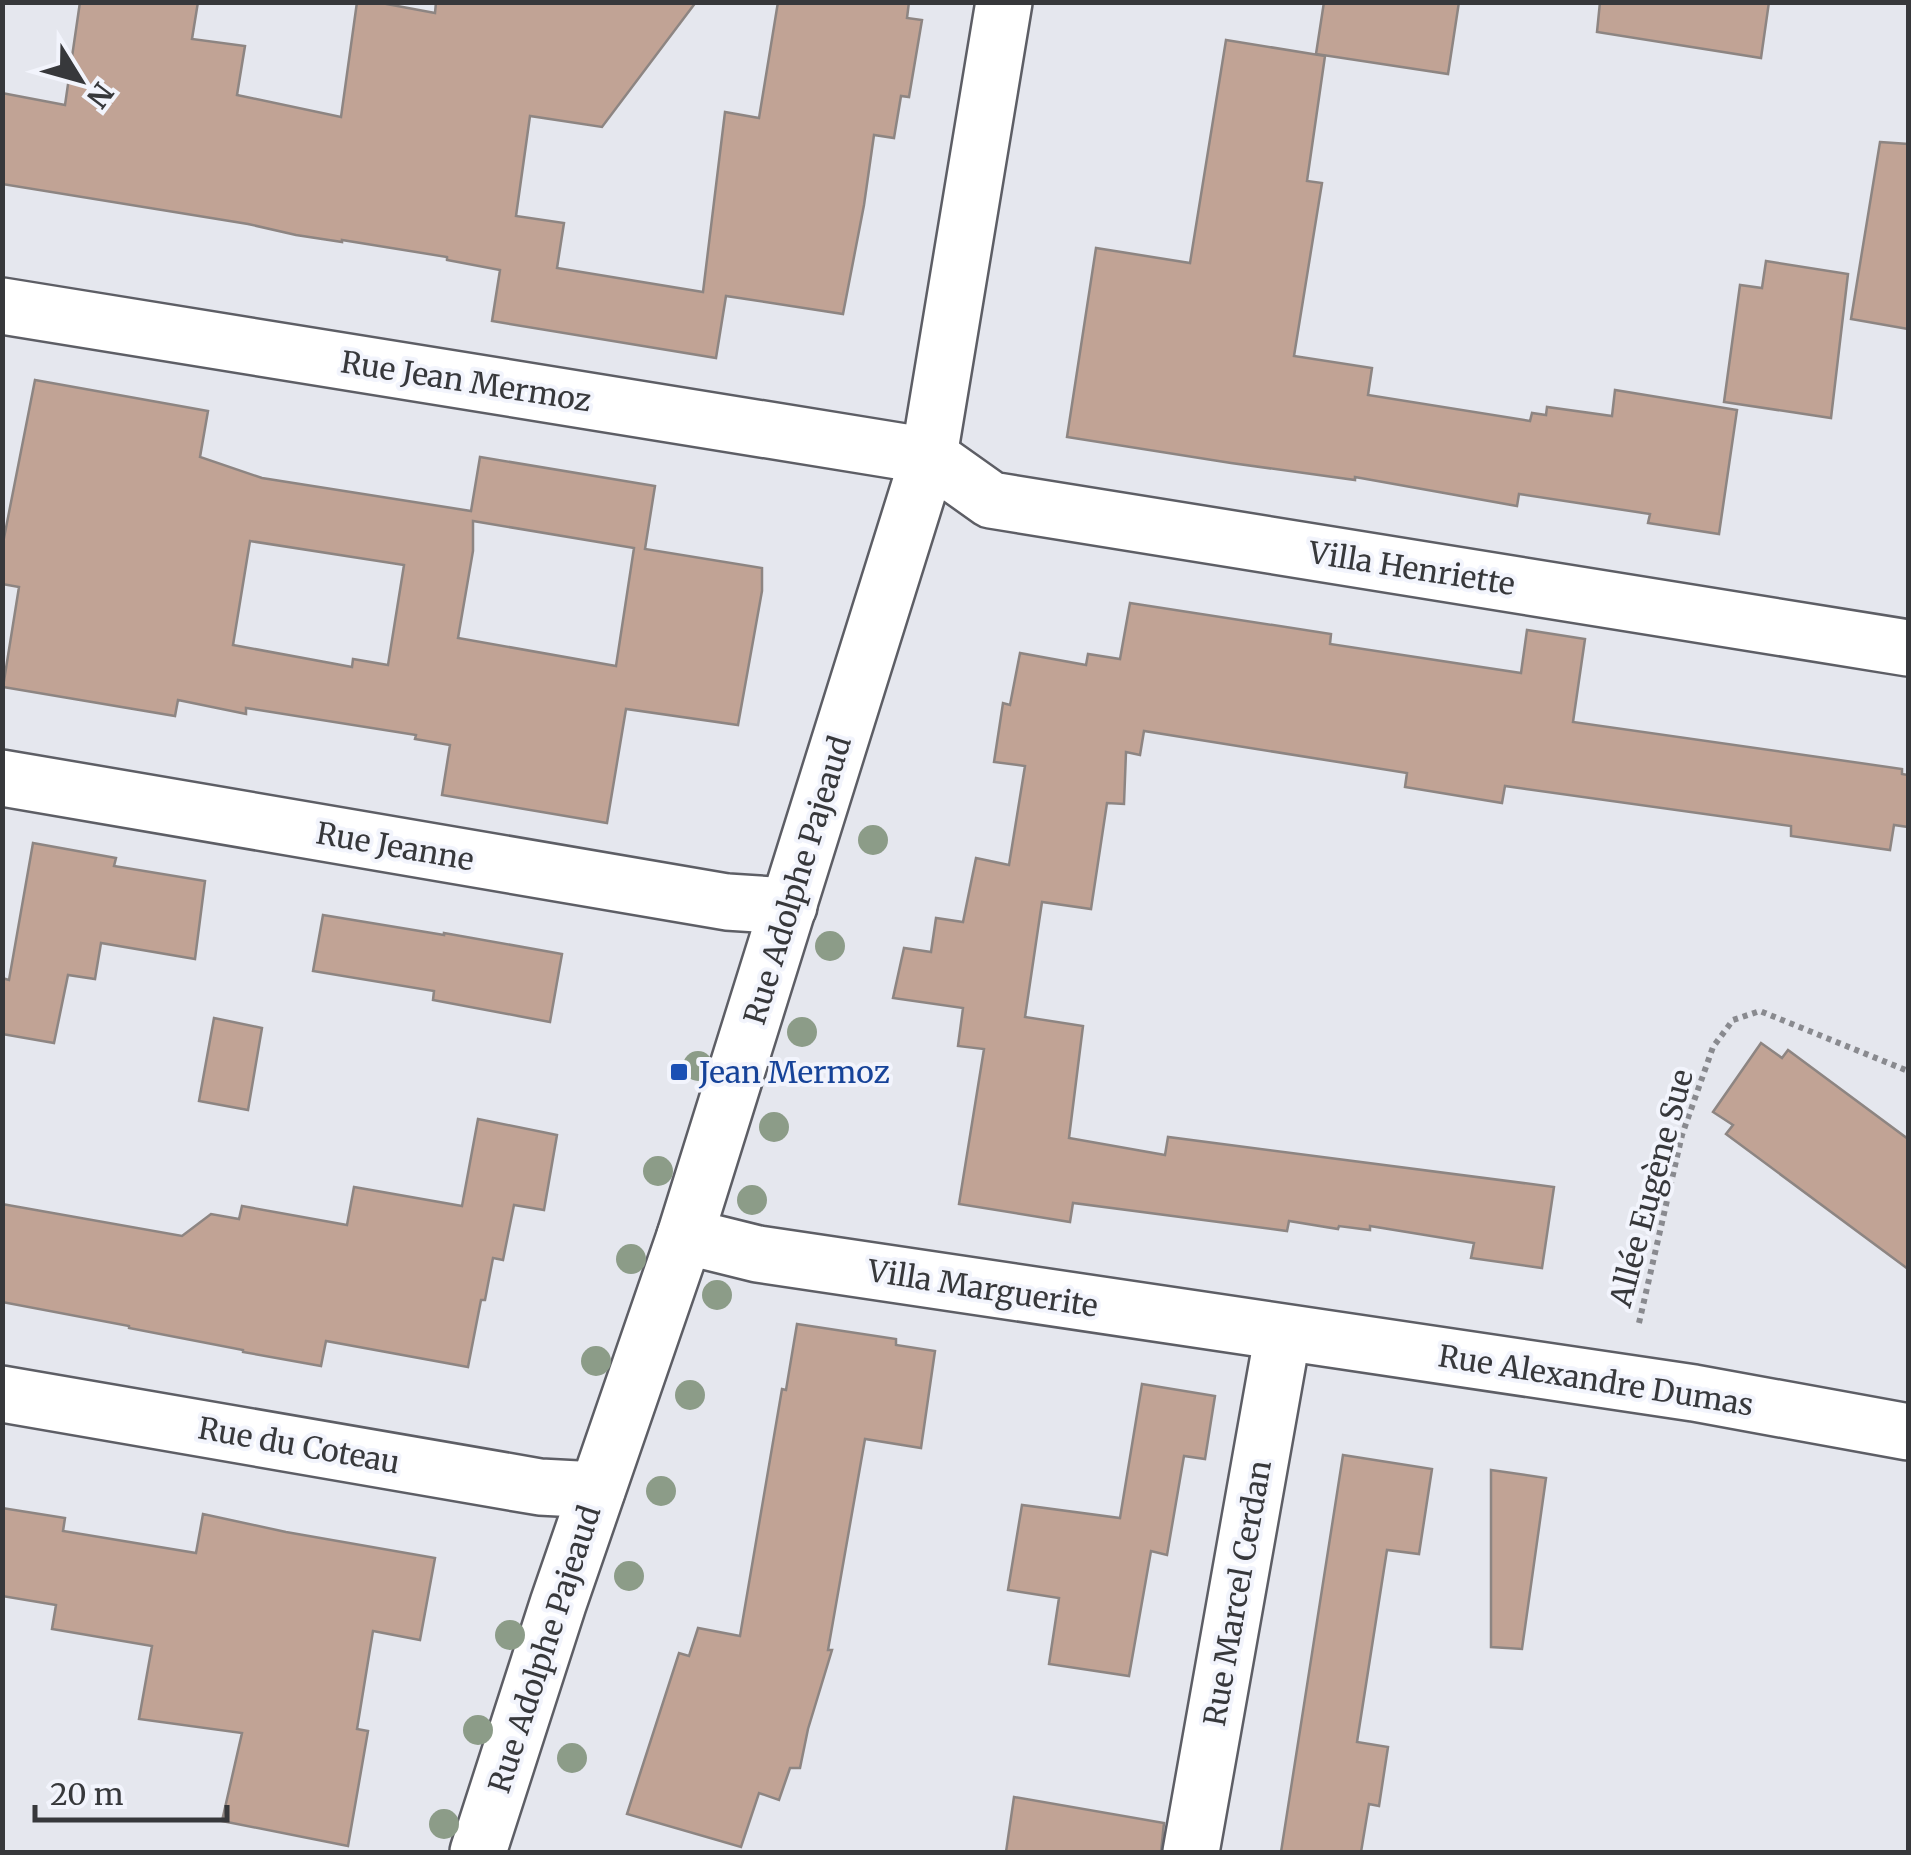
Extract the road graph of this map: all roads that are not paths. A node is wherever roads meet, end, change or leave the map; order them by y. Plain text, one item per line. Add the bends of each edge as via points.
1 (1004, 2) edge
2 (2, 306) edge
3 (929, 456) junction
4 (1908, 648) edge
5 (2, 778) edge
6 (789, 906) junction
7 (686, 1236) junction
8 (1283, 1333) junction
9 (2, 1394) edge
10 (1908, 1432) edge
11 (597, 1490) junction
12 (478, 1852) edge
13 (1191, 1852) edge

1 - 3 street, Rue Adolphe Pajeaud
2 - 3 street, Rue Jean Mermoz
3 - 4 street, Villa Henriette via 991,500
3 - 6 street, Rue Adolphe Pajeaud
5 - 6 street, Rue Jeanne via 727,902
6 - 7 street, Rue Adolphe Pajeaud
7 - 8 street, Villa Marguerite via 758,1254
7 - 11 street, Rue Adolphe Pajeaud
8 - 10 street, Rue Alexandre Dumas via 1625,1382
8 - 13 street, Rue Marcel Cerdan
9 - 11 street, Rue du Coteau via 540,1487
11 - 12 street, Rue Adolphe Pajeaud

